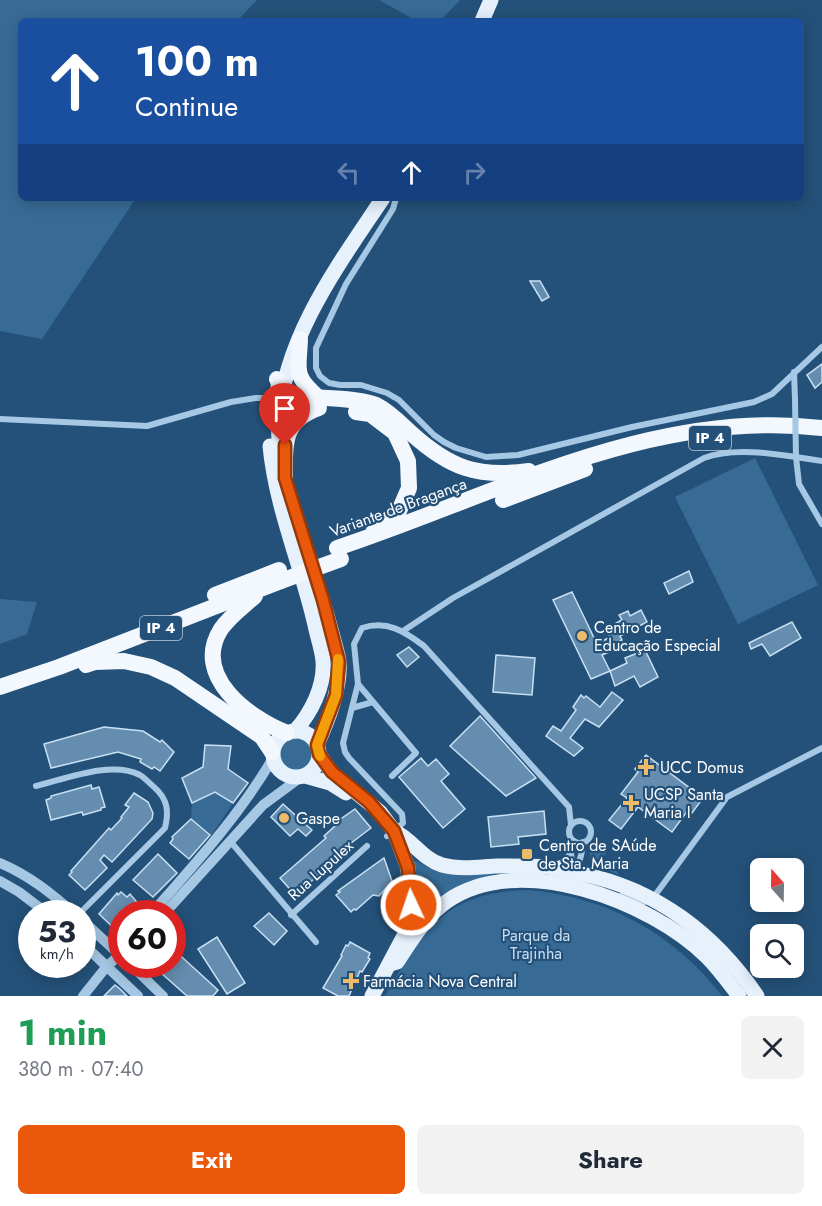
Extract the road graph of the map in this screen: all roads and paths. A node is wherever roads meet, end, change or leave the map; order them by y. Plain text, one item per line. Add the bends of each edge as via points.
1 (491, 0) edge
2 (483, 18) edge
3 (380, 201) edge
4 (380, 201) edge
5 (395, 201) edge
6 (300, 339) junction
7 (822, 347) edge
8 (794, 372) junction
9 (277, 379) joint
10 (275, 402) junction
11 (319, 403) junction
12 (0, 419) edge
13 (822, 428) edge
14 (822, 438) edge
15 (796, 457) junction
16 (822, 461) edge
17 (555, 468) junction
18 (285, 478) junction
19 (822, 524) edge
20 (362, 540) junction
21 (339, 554) junction
22 (280, 575) junction
23 (264, 589) junction
24 (403, 631) junction
25 (59, 668) junction
26 (0, 682) edge
27 (358, 684) junction
28 (0, 687) edge
29 (373, 702) junction
30 (352, 708) junction
31 (291, 732) junction
32 (822, 748) edge
33 (318, 749) junction
34 (272, 755) junction
35 (392, 776) dead end
36 (303, 777) junction
37 (261, 779) junction
38 (36, 786) dead end
39 (570, 809) junction
40 (581, 820) junction
41 (247, 822) junction
42 (571, 825) junction
43 (391, 833) junction
44 (229, 840) junction
45 (574, 841) junction
46 (583, 842) junction
47 (367, 846) dead end
48 (571, 853) junction
49 (426, 857) junction
50 (581, 857) junction
51 (0, 863) edge
52 (403, 867) junction
53 (552, 868) junction
54 (573, 872) junction
55 (592, 876) junction
56 (0, 881) edge
57 (476, 886) junction
58 (603, 894) junction
59 (653, 898) junction
60 (30, 900) edge
61 (59, 900) edge
62 (91, 900) edge
63 (163, 900) edge
64 (176, 900) edge
65 (406, 908) junction
66 (433, 913) junction
67 (291, 915) junction
68 (96, 932) edge
69 (316, 942) dead end
70 (108, 943) edge
71 (96, 956) edge
72 (390, 964) junction
73 (106, 966) junction
74 (144, 978) edge
75 (83, 996) edge
76 (138, 996) edge
77 (163, 996) edge
78 (363, 996) edge
79 (372, 996) edge
80 (739, 996) edge
81 (758, 996) edge

1 - 2 main road
3 - 6 main road via 315,306
4 - 9 main road via 352,235 309,302 291,335
5 - 8 street via 331,315 316,348 316,368 329,383 374,387 393,396 434,435 456,448 486,457 518,455 754,402 772,394
6 - 10 main road
6 - 11 highway via 297,365
7 - 8 street
8 - 15 street, bridge
9 - 10 highway
10 - 11 highway, IP 4
10 - 12 street via 256,398 231,402 147,426
10 - 18 main road
10 - 31 main road via 269,435 274,482 323,662 319,690 306,719
11 - 17 highway via 374,404 454,465 509,474 547,464
11 - 18 highway via 296,419 289,430
11 - 20 highway, IP 4 via 370,414 395,433 408,461 409,488 399,511
13 - 17 highway, Variante de Bragança / IP 4 via 762,426 685,432 634,443
14 - 21 highway, Variante de Bragança / IP 4 via 727,436 687,441 601,464
15 - 16 street
15 - 19 street via 799,484
15 - 24 street via 733,452 704,458 462,593
17 - 20 highway, Variante de Bragança / IP 4
18 - 33 main road via 339,662 336,695
20 - 21 highway, Variante de Bragança / IP 4
21 - 22 highway, Variante de Bragança / IP 4, bridge
22 - 23 highway, Variante de Bragança / IP 4
22 - 26 highway, Variante de Bragança / IP 4
23 - 25 highway, Variante de Bragança / IP 4
23 - 31 highway via 230,617 220,631 214,646 214,665 226,692 251,714 273,728
24 - 27 street via 388,625 362,628 354,644
24 - 39 street via 424,646
25 - 28 highway, Variante de Bragança / IP 4
25 - 34 highway via 124,661 151,667 175,678 262,736
27 - 29 street
27 - 30 street
29 - 30 street
29 - 35 street via 416,753
30 - 43 street via 344,738 345,752 402,814 403,823
31 - 33 main road via 308,734
31 - 34 main road via 277,740
32 - 59 street via 727,797
33 - 36 main road via 315,767
33 - 43 main road via 332,772 380,812
34 - 36 main road via 279,771 286,776
34 - 37 street
36 - 41 street via 281,790
36 - 43 main road via 330,783 345,792
37 - 41 street via 259,792 244,816
37 - 63 street via 221,834
38 - 62 street via 105,769 129,771 161,793 167,807 165,828
39 - 40 street
39 - 42 street
40 - 42 street
40 - 46 street via 591,832
41 - 44 street
42 - 45 street via 569,832
43 - 49 main road via 404,835
43 - 52 main road
44 - 64 street
44 - 67 street, Rua Lupulex
45 - 46 street
45 - 48 street
46 - 50 street
47 - 67 street, Rua Lupulex
48 - 53 street
48 - 54 street
49 - 52 main road via 415,858
49 - 53 main road via 453,868
50 - 54 street
50 - 55 street
51 - 61 street via 36,882
52 - 65 main road via 410,886
53 - 54 main road
54 - 55 main road
54 - 57 street via 560,878 528,874 493,877
54 - 58 street via 581,880 597,885
55 - 59 main road
56 - 60 street
57 - 58 main road via 551,882
57 - 66 main road via 447,900
58 - 59 street via 614,891 642,903
58 - 80 main road via 652,916 680,936 707,957
59 - 81 main road via 709,939 739,969
65 - 66 main road via 416,915
65 - 72 main road via 406,932
65 - 78 main road via 395,939
66 - 72 main road via 396,962
67 - 69 street, Rua Lupulex
68 - 70 street
71 - 73 street
72 - 79 main road
73 - 75 street
73 - 76 street
74 - 77 street

